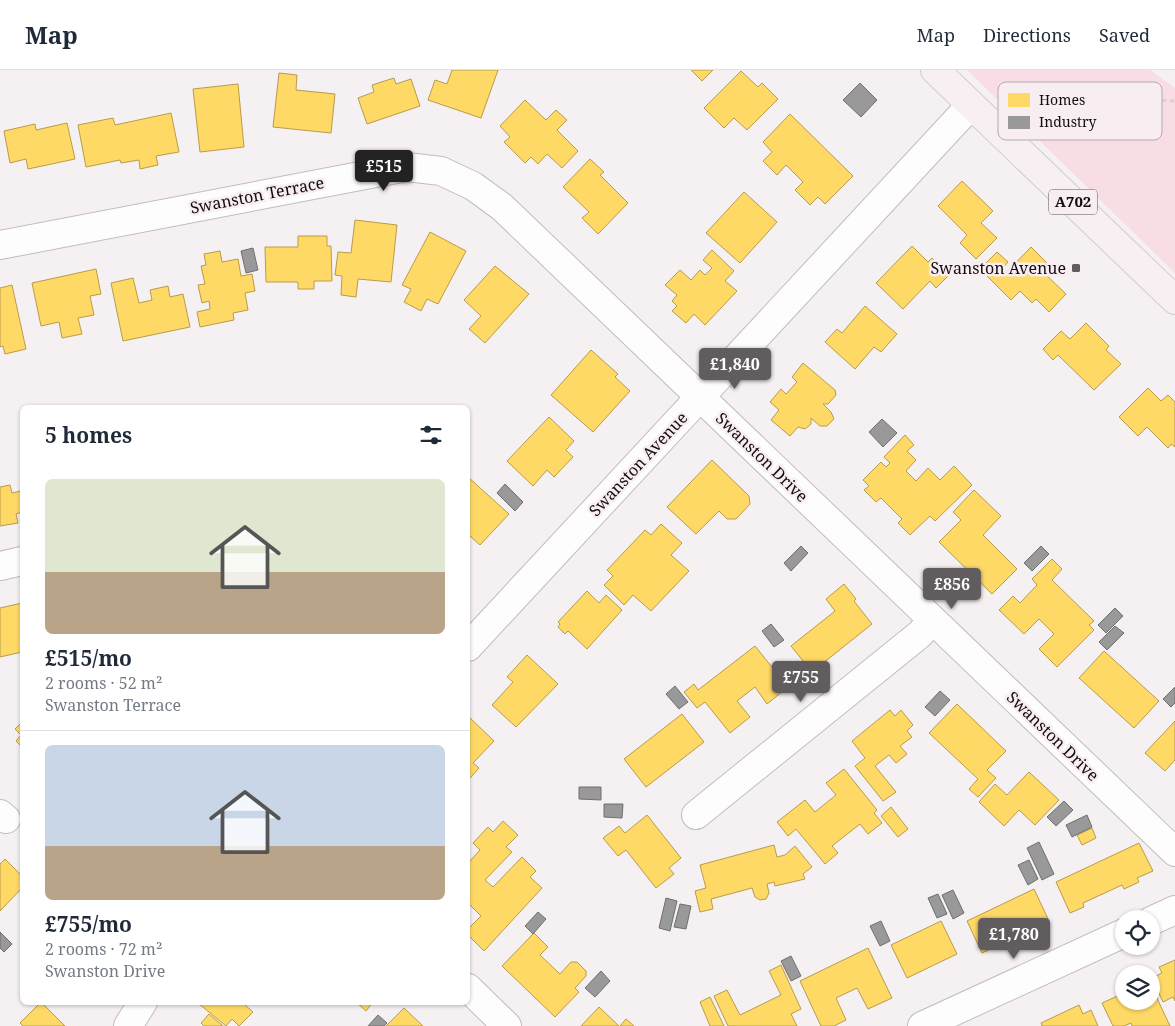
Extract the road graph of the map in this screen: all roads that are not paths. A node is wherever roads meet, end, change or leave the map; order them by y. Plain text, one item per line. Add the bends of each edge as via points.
1 (935, 70) edge
2 (979, 112) junction
3 (998, 130) edge
4 (1008, 140) edge
5 (0, 246) edge
6 (1175, 300) edge
7 (700, 398) junction
8 (20, 561) edge
9 (0, 566) edge
10 (932, 620) junction
11 (470, 644) edge
12 (696, 815) dead end
13 (1175, 852) edge
14 (1175, 910) edge
15 (1160, 917) edge
16 (1115, 937) edge
17 (470, 990) edge
18 (141, 1005) edge
19 (128, 1026) edge
20 (508, 1026) edge
21 (922, 1026) edge

1 - 2 main road, A702
2 - 3 main road, A702
2 - 7 street, Swanston Avenue
4 - 6 main road, A702
5 - 7 street, Swanston Terrace via 407,167 441,171 473,186 502,208
7 - 10 street, Swanston Drive
7 - 11 street, Swanston Avenue
8 - 9 street
10 - 12 street via 735,798
10 - 13 street, Swanston Drive
14 - 15 street
16 - 21 street
17 - 20 street
18 - 19 street

